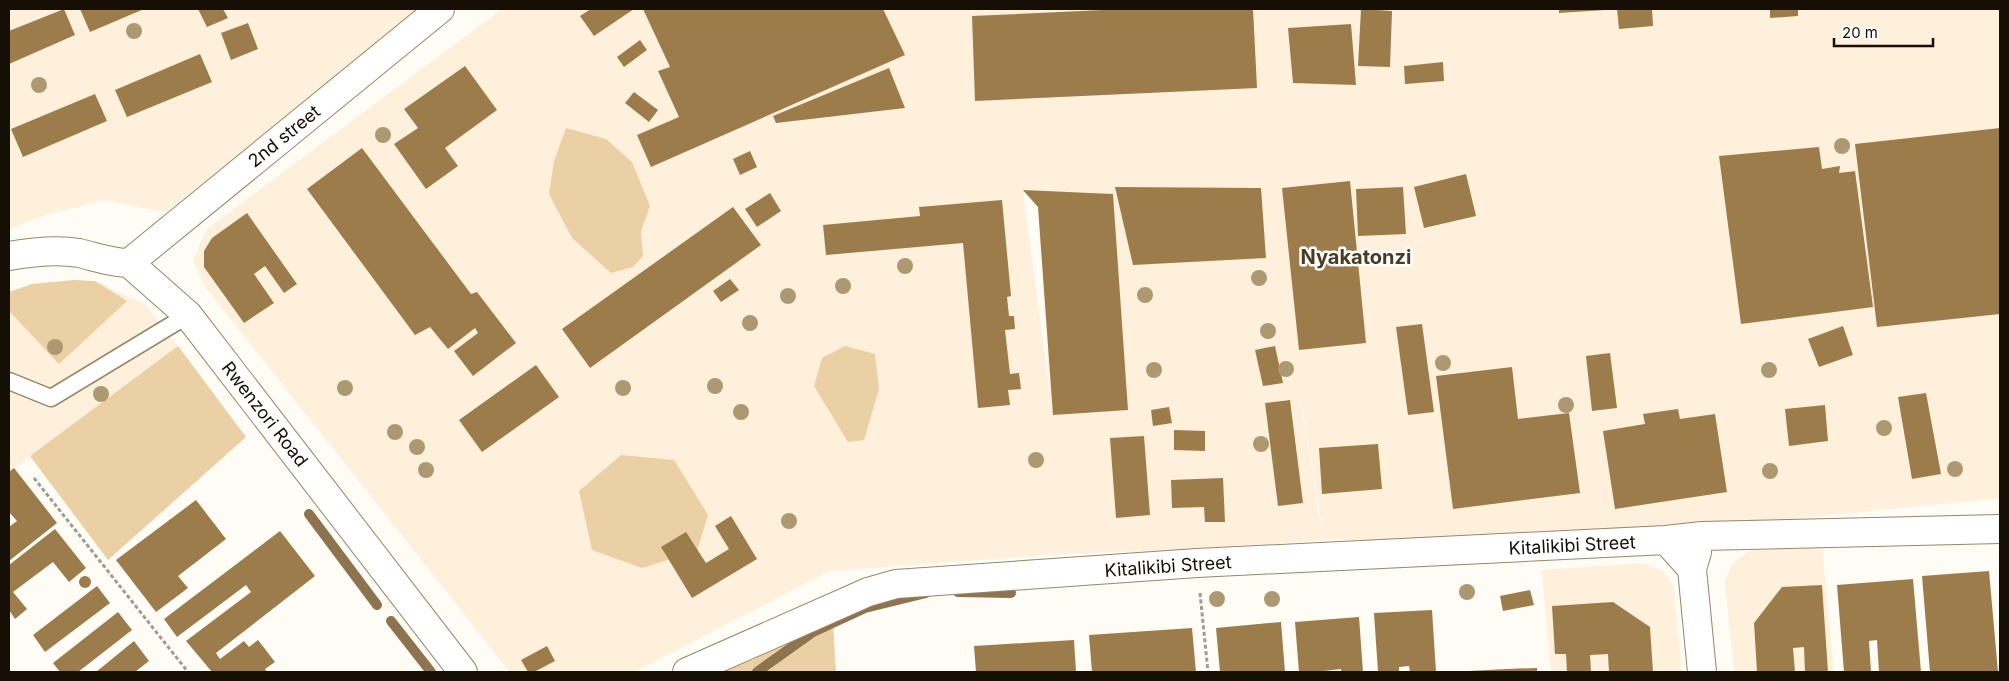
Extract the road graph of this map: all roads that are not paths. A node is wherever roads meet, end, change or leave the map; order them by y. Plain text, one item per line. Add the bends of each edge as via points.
1 (440, 9) edge
2 (9, 256) edge
3 (129, 263) junction
4 (188, 315) junction
5 (9, 381) edge
6 (2000, 529) edge
7 (1702, 536) junction
8 (1666, 540) junction
9 (1692, 569) junction
10 (463, 672) edge
11 (687, 672) edge
12 (1702, 672) edge

1 - 3 street, 2nd street
2 - 3 street via 41,251 77,253
3 - 4 street, Rwenzori Road
4 - 5 lane via 51,398
4 - 10 street, Rwenzori Road
6 - 7 street, Kitalikibi Street
7 - 8 street, Kitalikibi Street
7 - 9 street
8 - 9 street
8 - 11 street, Kitalikibi Street via 1197,563 896,584 868,592
9 - 12 street

